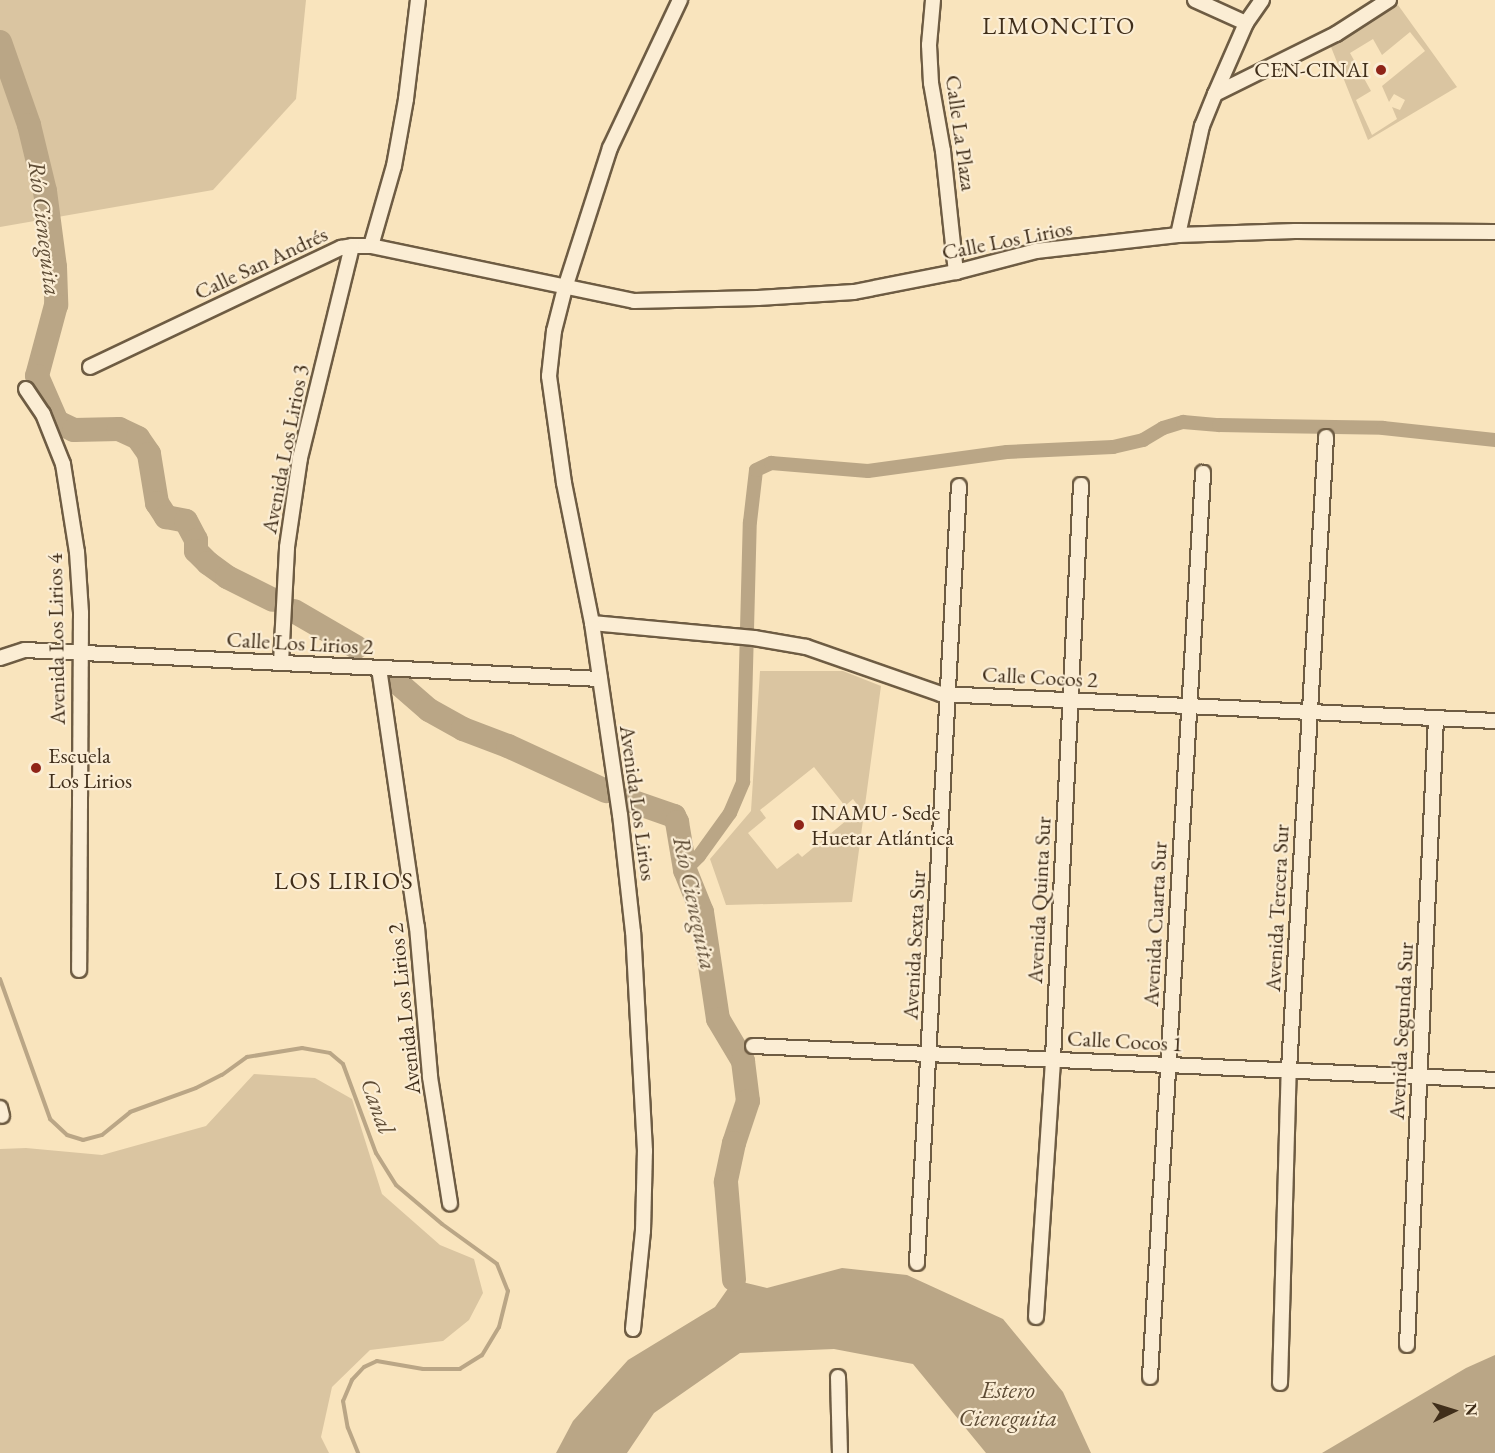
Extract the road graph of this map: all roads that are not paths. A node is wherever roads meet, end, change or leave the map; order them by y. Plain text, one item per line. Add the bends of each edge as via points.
1 (418, 0) edge
2 (680, 0) edge
3 (933, 0) edge
4 (1195, 0) edge
5 (1262, 0) edge
6 (1389, 0) edge
7 (1246, 23) junction
8 (1215, 94) junction
9 (1495, 232) edge
10 (1178, 235) junction
11 (352, 246) junction
12 (371, 246) junction
13 (956, 272) junction
14 (565, 288) junction
15 (90, 367) dead end
16 (26, 389) dead end
17 (1326, 437) dead end
18 (1203, 473) dead end
19 (1081, 485) dead end
20 (959, 486) dead end
21 (592, 623) junction
22 (79, 652) junction
23 (0, 658) edge
24 (281, 663) junction
25 (379, 668) junction
26 (600, 679) junction
27 (948, 694) junction
28 (1070, 699) junction
29 (1189, 706) junction
30 (1309, 711) junction
31 (1436, 719) junction
32 (1495, 721) edge
33 (79, 970) dead end
34 (753, 1046) dead end
35 (928, 1053) junction
36 (1053, 1058) junction
37 (1167, 1065) junction
38 (1289, 1069) junction
39 (1420, 1076) junction
40 (1495, 1080) edge
41 (450, 1203) dead end
42 (917, 1263) dead end
43 (1036, 1317) dead end
44 (633, 1329) dead end
45 (1407, 1345) dead end
46 (838, 1377) dead end
47 (1150, 1377) dead end
48 (1280, 1383) dead end
49 (840, 1453) edge

1 - 12 street via 394,166
2 - 14 street, Avenida Los Lirios via 610,148
3 - 13 street, Calle La Plaza via 931,83
4 - 7 street
5 - 7 street
6 - 8 street via 1336,34
7 - 8 street
8 - 10 street via 1202,126
9 - 10 street, Calle Los Lirios
10 - 13 street, Calle Los Lirios via 1035,252
11 - 12 street, Calle San Andrés
11 - 15 street, Calle San Andrés
11 - 24 street, Avenida Los Lirios 3 via 300,458 287,547
12 - 14 street, Calle San Andrés
13 - 14 street, Calle Los Lirios via 854,292 758,298 634,301
14 - 21 street, Avenida Los Lirios via 554,331 549,376 551,408
16 - 22 street, Avenida Los Lirios 4 via 43,414 63,464 77,552
17 - 30 street, Avenida Tercera Sur
18 - 29 street, Avenida Cuarta Sur
19 - 28 street, Avenida Quinta Sur
20 - 27 street, Avenida Sexta Sur
21 - 26 street, Avenida Los Lirios
21 - 27 street, Calle Cocos 2 via 722,634 806,647 890,678
22 - 23 street, Calle Los Lirios 2 via 25,650
22 - 24 street, Calle Los Lirios 2
22 - 33 street, Avenida Los Lirios 4
24 - 25 street, Calle Los Lirios 2
25 - 26 street, Calle Los Lirios 2
25 - 41 street, Avenida Los Lirios 2 via 417,927 430,1077
26 - 44 street, Avenida Los Lirios via 627,866 643,1075 643,1231
27 - 28 street, Calle Cocos 2
27 - 35 street, Avenida Sexta Sur
28 - 29 street, Calle Cocos 2
28 - 36 street, Avenida Quinta Sur
29 - 30 street, Calle Cocos 2
29 - 37 street, Avenida Cuarta Sur
30 - 31 street, Calle Cocos 2
30 - 38 street, Avenida Tercera Sur
31 - 32 street, Calle Cocos 2
31 - 39 street, Avenida Segunda Sur
34 - 35 street, Calle Cocos 1
35 - 36 street, Calle Cocos 1
35 - 42 street, Avenida Sexta Sur
36 - 37 street, Calle Cocos 1
36 - 43 street, Avenida Quinta Sur
37 - 38 street, Calle Cocos 1
37 - 47 street, Avenida Cuarta Sur
38 - 39 street, Calle Cocos 1
38 - 48 street, Avenida Tercera Sur
39 - 40 street, Calle Cocos 1
39 - 45 street, Avenida Segunda Sur
46 - 49 street

